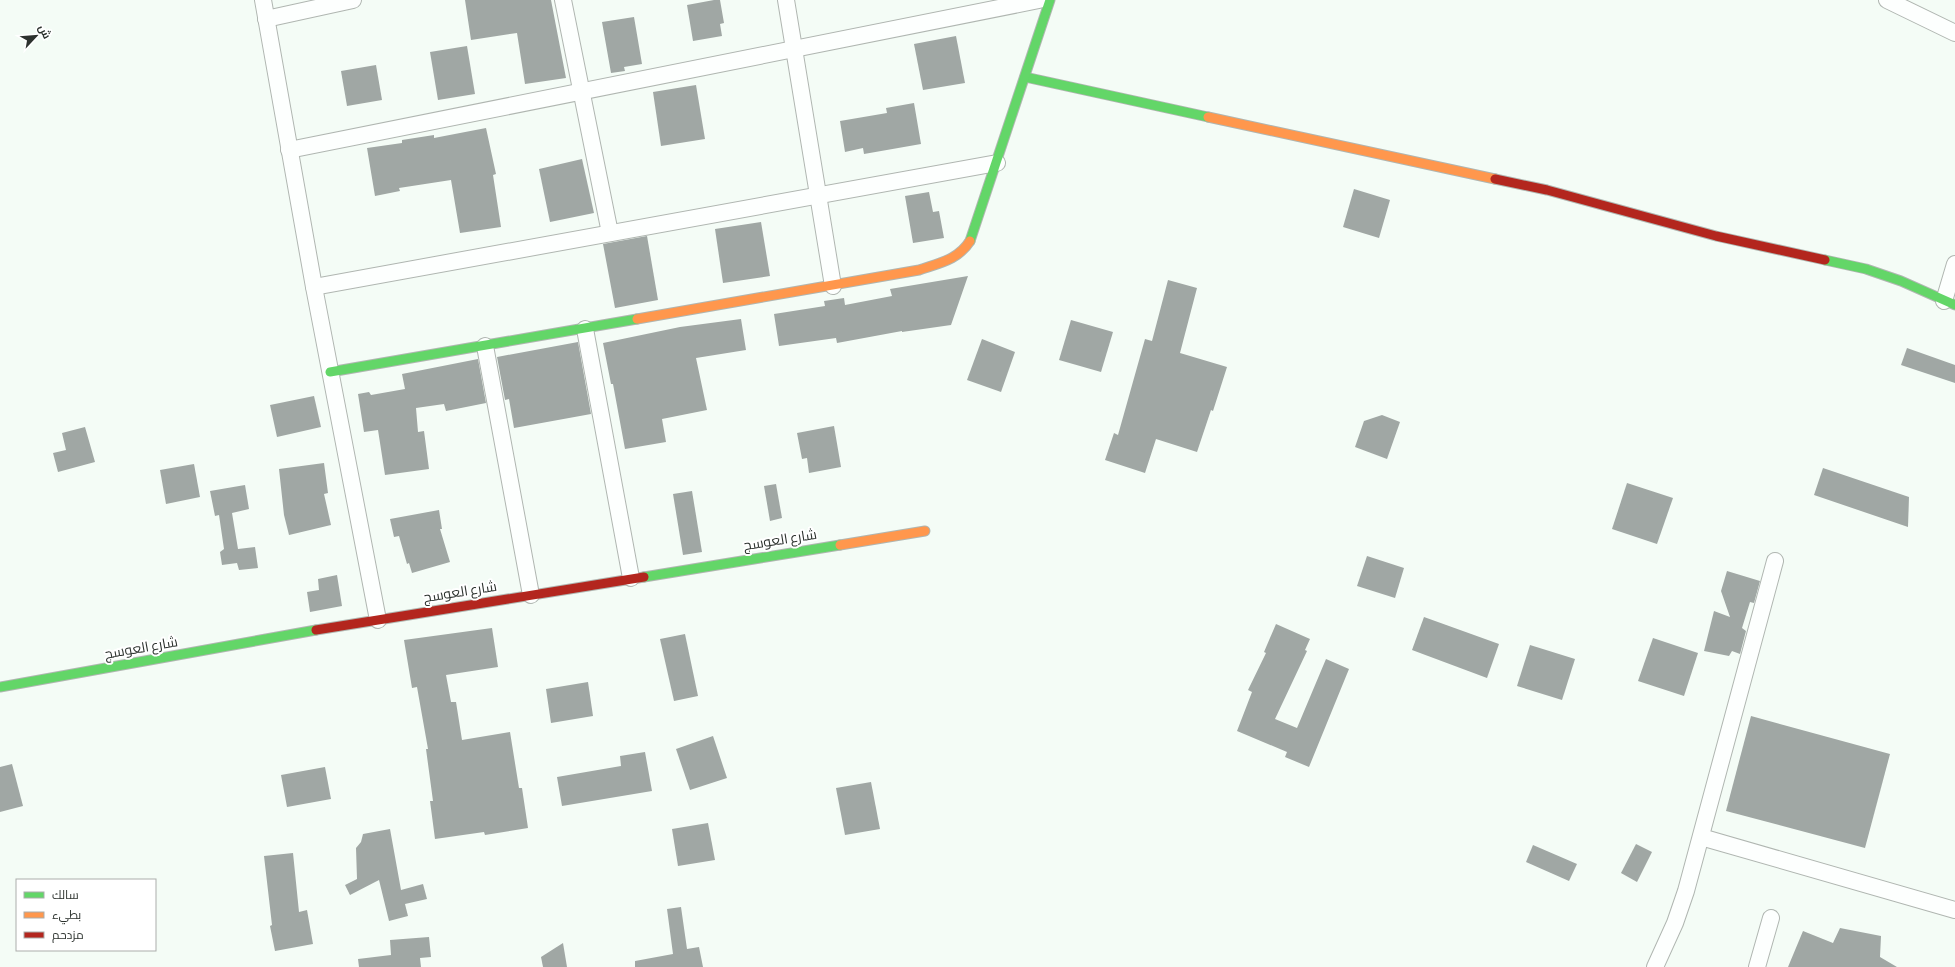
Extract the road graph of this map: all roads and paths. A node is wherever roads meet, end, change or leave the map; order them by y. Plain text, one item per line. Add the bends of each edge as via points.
1 (263, 0) edge
2 (353, 0) edge
3 (563, 0) edge
4 (786, 0) edge
5 (1039, 0) edge
6 (1050, 0) edge
7 (1887, 0) edge
8 (266, 19) junction
9 (1955, 33) edge
10 (794, 49) junction
11 (1025, 77) junction
12 (582, 92) junction
13 (289, 150) junction
14 (996, 163) junction
15 (818, 196) junction
16 (610, 233) junction
17 (1955, 264) edge
18 (833, 286) junction
19 (314, 287) junction
20 (1950, 302) edge
21 (585, 329) junction
22 (485, 346) junction
23 (330, 372) junction
24 (925, 531) dead end
25 (1775, 561) dead end
26 (631, 578) junction
27 (531, 595) junction
28 (378, 620) junction
29 (0, 687) edge
30 (1701, 837) junction
31 (1955, 910) edge
32 (1771, 918) dead end
33 (1655, 967) edge
34 (1758, 967) edge

1 - 8 street
2 - 8 street
3 - 12 street
4 - 10 street
5 - 10 street
6 - 11 street
7 - 9 street
8 - 13 street
10 - 12 street
10 - 15 street
11 - 14 street
11 - 20 street via 1547,190 1716,236 1866,270
12 - 13 street
12 - 16 street
13 - 19 street
14 - 15 street
14 - 18 street via 972,239 964,251 952,259 925,269
15 - 16 street
15 - 18 street
16 - 19 street
17 - 20 street
18 - 21 street
19 - 23 street
21 - 22 street
21 - 26 street
22 - 23 street
22 - 27 street
23 - 28 street
24 - 26 street, شارع العوسج
25 - 30 street
26 - 27 street, شارع العوسج
27 - 28 street, شارع العوسج
28 - 29 street, شارع العوسج
30 - 31 street
30 - 33 street via 1675,923
32 - 34 street

